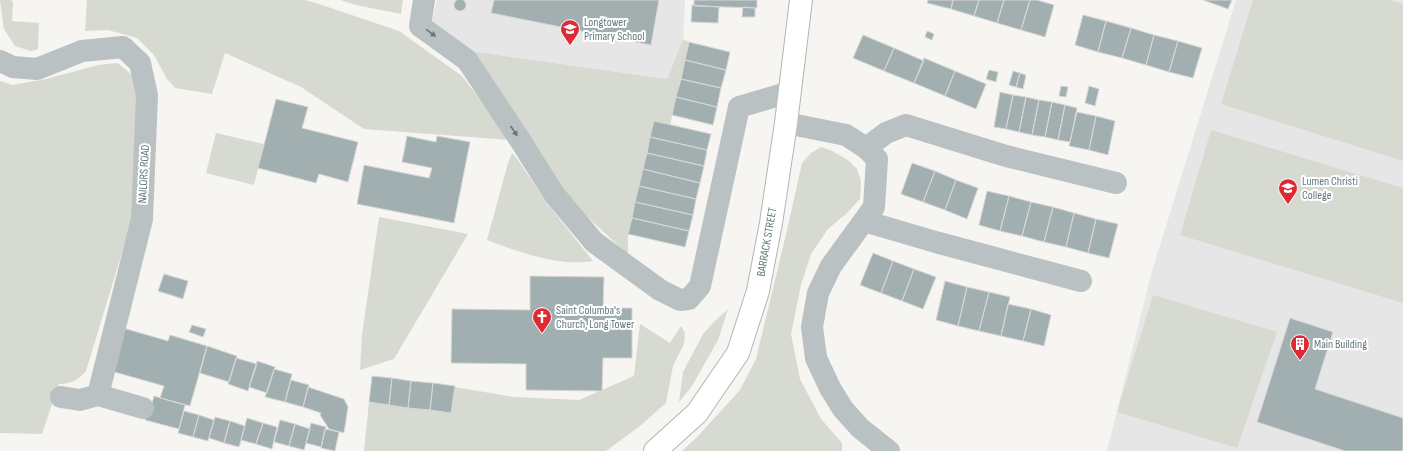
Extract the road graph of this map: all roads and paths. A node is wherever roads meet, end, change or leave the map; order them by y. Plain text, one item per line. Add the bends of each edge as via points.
1 (424, 0) edge
2 (801, 0) edge
3 (0, 61) edge
4 (790, 92) junction
5 (786, 123) junction
6 (866, 148) junction
7 (1116, 183) dead end
8 (864, 221) junction
9 (1081, 281) dead end
10 (98, 394) junction
11 (62, 397) dead end
12 (143, 408) dead end
13 (655, 451) edge
14 (889, 451) edge

1 -> 4 street via 420,26 467,60 554,194 594,242 660,290 680,300 689,299 700,286 739,107
2 - 4 main road, BARRACK STREET
3 - 10 street, NAILORS ROAD via 13,67 37,69 82,51 123,47 140,63 147,95 142,219
4 - 5 main road, BARRACK STREET
5 - 6 street via 846,135
5 - 13 main road, BARRACK STREET via 758,291 738,354 697,413
6 - 7 street via 886,133 906,125 1006,156
6 - 8 street via 877,159 874,207
8 - 9 street
8 - 14 street via 828,272 818,293 812,327 816,358 843,409 860,428
10 - 11 street via 80,400
10 - 12 street

